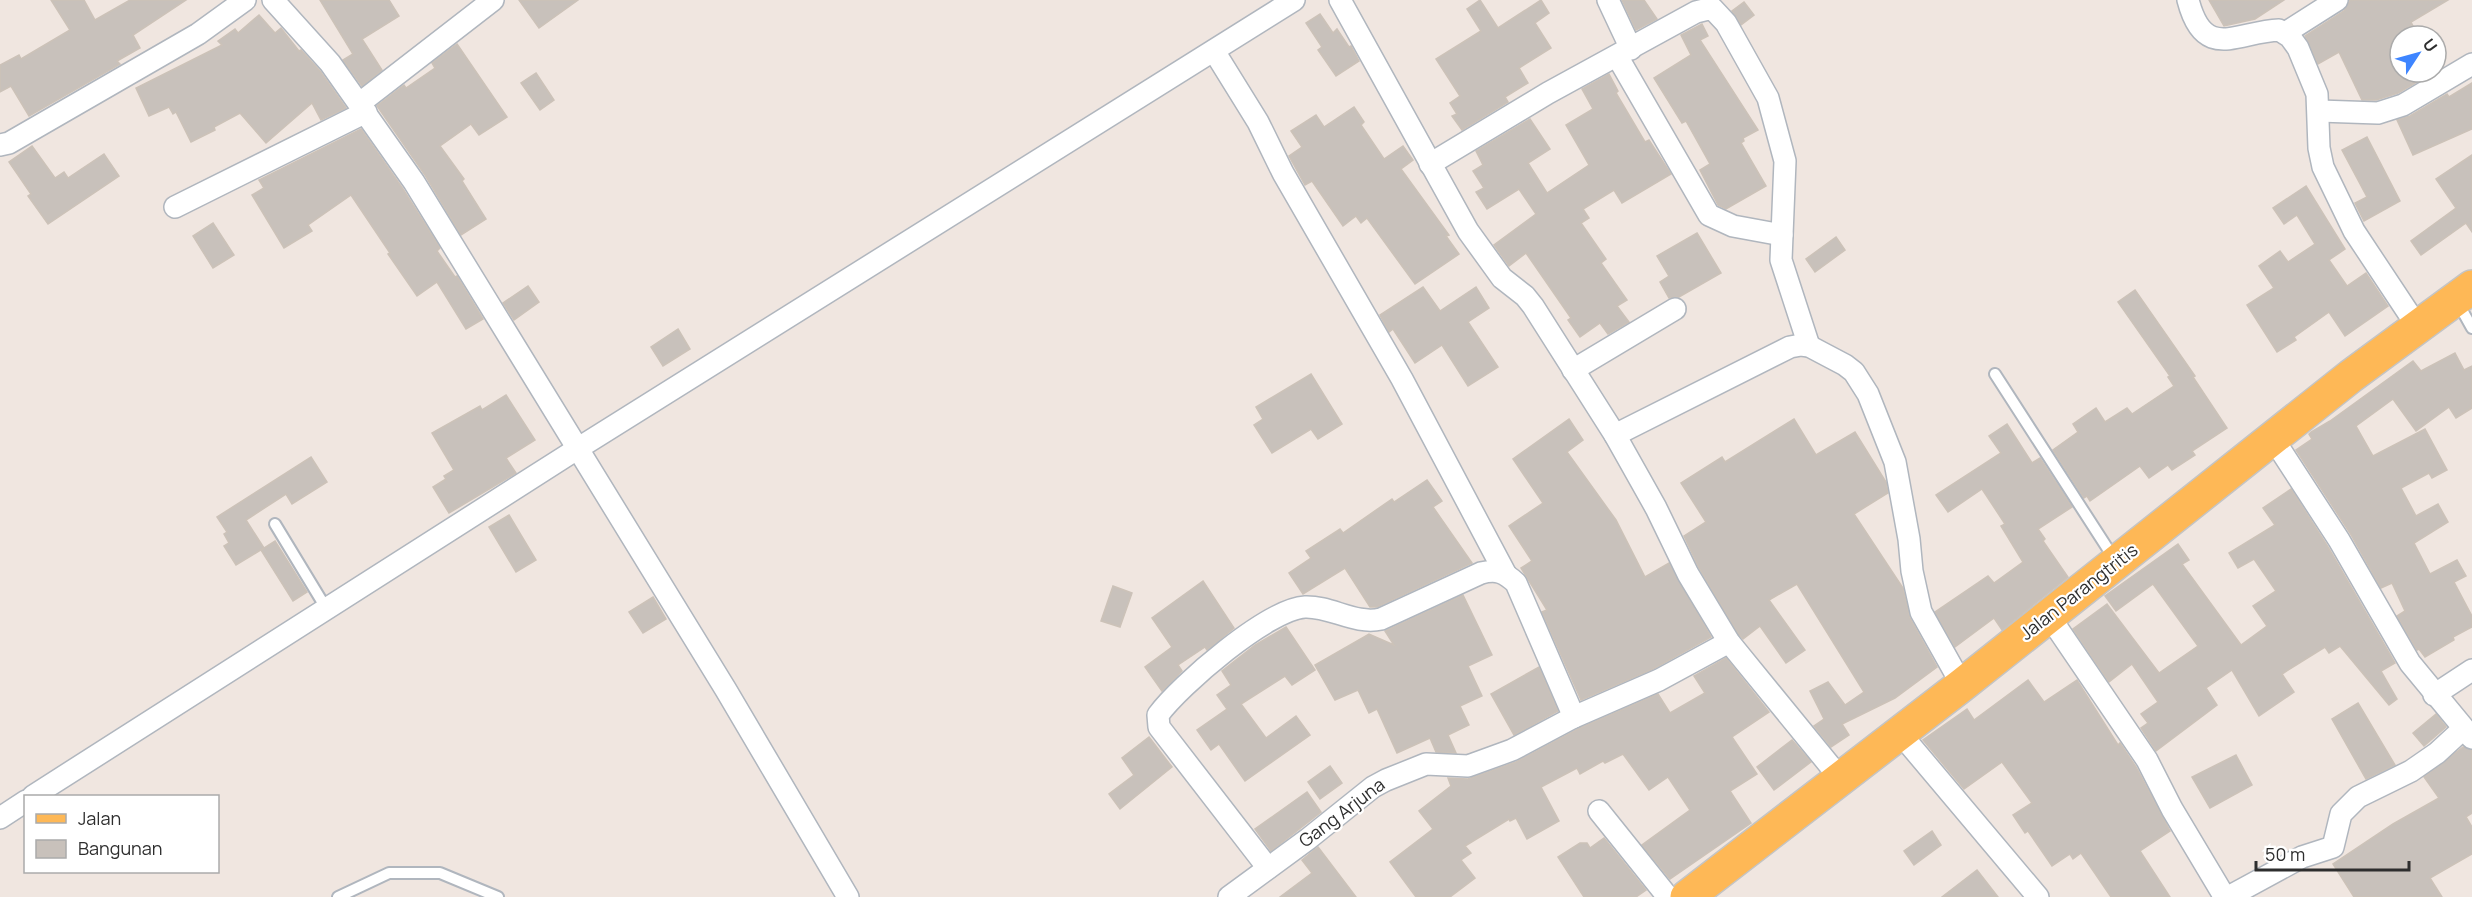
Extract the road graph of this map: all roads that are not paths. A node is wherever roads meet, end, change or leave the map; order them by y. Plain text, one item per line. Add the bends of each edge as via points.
1 (245, 0) edge
2 (273, 0) edge
3 (493, 0) edge
4 (1294, 0) edge
5 (1340, 0) edge
6 (1608, 0) edge
7 (2188, 0) edge
8 (2337, 0) edge
9 (2285, 33) junction
10 (1214, 51) junction
11 (1624, 52) junction
12 (2472, 64) edge
13 (363, 107) junction
14 (2319, 111) junction
15 (0, 145) edge
16 (1430, 164) junction
17 (175, 207) dead end
18 (1782, 236) junction
19 (2463, 293) edge
20 (1675, 309) dead end
21 (2417, 326) junction
22 (2472, 328) edge
23 (1809, 346) junction
24 (1573, 370) junction
25 (1995, 374) dead end
26 (1615, 435) junction
27 (2272, 437) junction
28 (577, 449) junction
29 (275, 524) dead end
30 (2117, 562) junction
31 (1505, 573) junction
32 (326, 608) junction
33 (2049, 616) junction
34 (1728, 642) junction
35 (2472, 670) edge
36 (1962, 684) junction
37 (2434, 694) junction
38 (1574, 717) junction
39 (1899, 732) junction
40 (2467, 733) edge
41 (1840, 778) junction
42 (35, 795) edge
43 (24, 802) edge
44 (1599, 811) dead end
45 (0, 818) edge
46 (1268, 868) junction
47 (2228, 896) edge
48 (338, 897) edge
49 (498, 897) edge
50 (848, 897) edge
51 (1229, 897) edge
52 (1668, 897) edge
53 (1688, 897) edge
54 (2038, 897) edge

1 - 15 street via 198,34
2 - 13 street via 330,63
3 - 13 street
4 - 10 street
5 - 16 street
6 - 11 street
7 - 9 street via 2196,22 2209,36 2235,40 2272,30
8 - 9 street
9 - 14 street via 2298,48 2317,94
10 - 28 street
10 - 31 street via 1402,379
11 - 16 street
11 - 18 street via 1709,215 1733,226
11 - 18 street via 1705,8 1719,12 1768,98 1785,161
12 - 14 street via 2403,105 2378,113
13 - 17 street
13 - 28 street via 414,182
14 - 21 street via 2319,148 2324,167 2354,231
16 - 24 street via 1487,259 1533,306
18 - 23 street via 1781,260
19 - 21 main road, Jalan Parangtritis
19 - 22 lane
20 - 24 street
21 - 27 main road, Jalan Parangtritis
23 - 26 street via 1790,347
23 - 36 street via 1854,372 1868,394 1895,462 1921,612
24 - 26 street
25 - 30 lane
26 - 34 street
27 - 30 main road, Jalan Parangtritis
27 - 37 street via 2339,540 2410,663
28 - 32 street
28 - 50 street
29 - 32 lane
30 - 33 main road, Jalan Parangtritis
31 - 38 street via 1516,583
31 - 46 street via 1481,573 1370,622 1318,608 1289,611 1242,638 1200,671 1164,707 1158,715 1159,727
32 - 42 street
33 - 36 main road, Jalan Parangtritis
33 - 47 street via 2147,760 2219,890
34 - 38 street via 1659,680
34 - 41 street
35 - 37 street
36 - 39 main road, Jalan Parangtritis
37 - 40 street
38 - 46 street, Gang Arjuna via 1512,750 1468,766 1426,764 1386,780
39 - 41 main road, Jalan Parangtritis
39 - 54 street
40 - 47 street via 2411,771 2358,797 2342,814 2332,847 2302,857
41 - 53 main road, Jalan Parangtritis
43 - 45 street
44 - 52 street
46 - 51 street, Gang Arjuna
48 - 49 lane via 389,873 440,873

